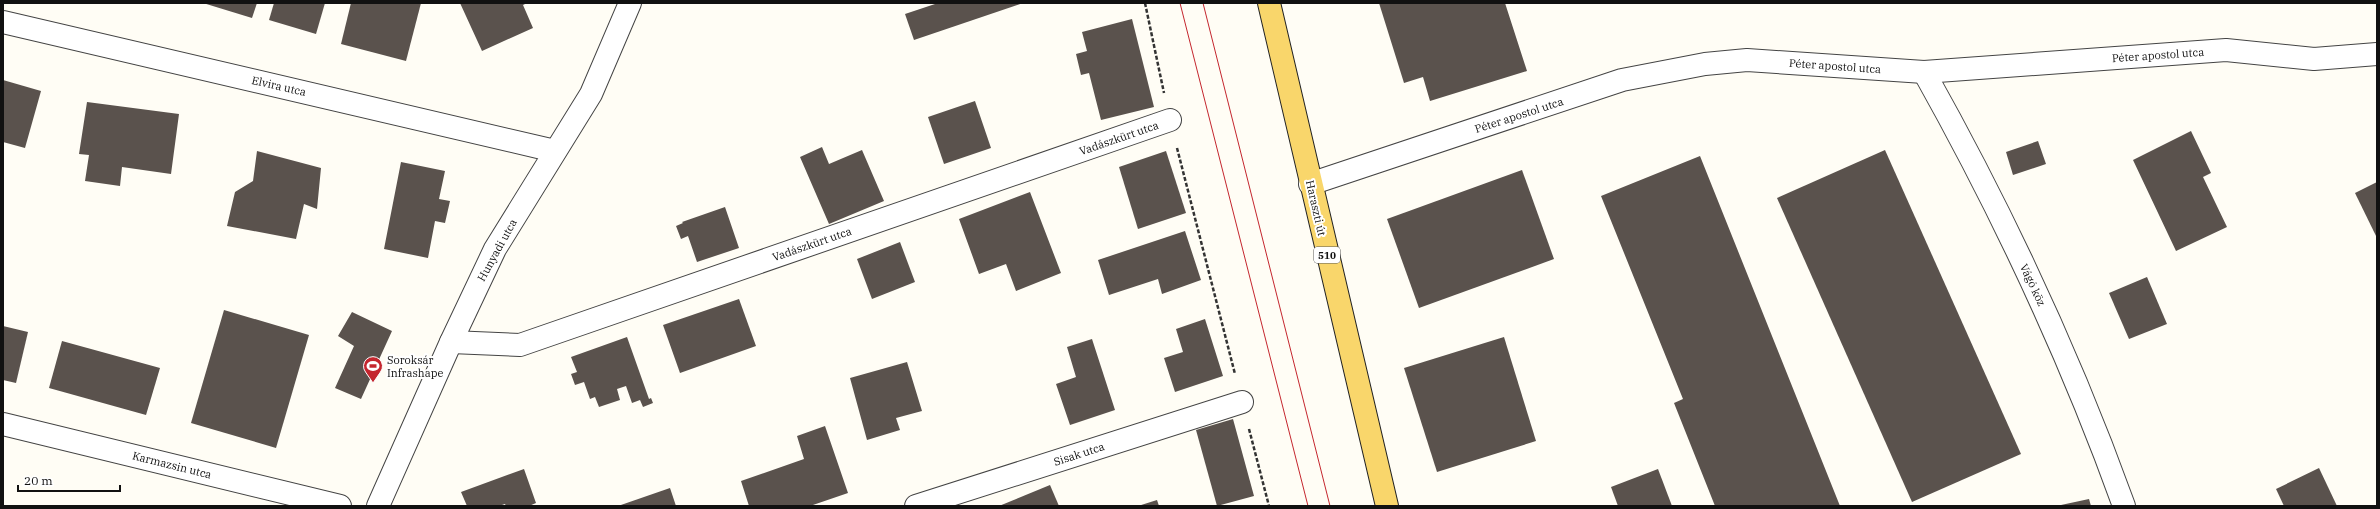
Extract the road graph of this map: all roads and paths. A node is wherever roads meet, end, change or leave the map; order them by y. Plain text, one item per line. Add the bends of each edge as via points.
1 (630, 3) edge
2 (1145, 3) edge
3 (1269, 3) edge
4 (3, 22) edge
5 (2377, 54) edge
6 (1924, 72) junction
7 (1170, 120) junction
8 (555, 151) junction
9 (1310, 184) junction
10 (451, 342) junction
11 (1242, 402) junction
12 (3, 424) edge
13 (340, 506) edge
14 (378, 506) edge
15 (916, 506) edge
16 (1269, 506) edge
17 (1387, 506) edge
18 (2124, 506) edge

1 - 8 street, Hunyadi utca via 591,94
2 - 7 path
3 - 9 main road, Haraszti út / 510
4 - 8 street, Elvira utca
5 - 6 street, Péter apostol utca via 2314,59 2226,50
6 - 9 street, Péter apostol utca via 1747,60 1705,64 1622,80
6 - 18 street, Vágó köz via 1970,154 2037,294 2099,436
7 - 10 street, Vadászkürt utca via 520,345
7 - 11 path
8 - 10 street, Hunyadi utca via 495,249
9 - 17 main road, Haraszti út / 510
10 - 14 street, Hunyadi utca
11 - 15 street, Sisak utca
11 - 16 path
12 - 13 street, Karmazsin utca

